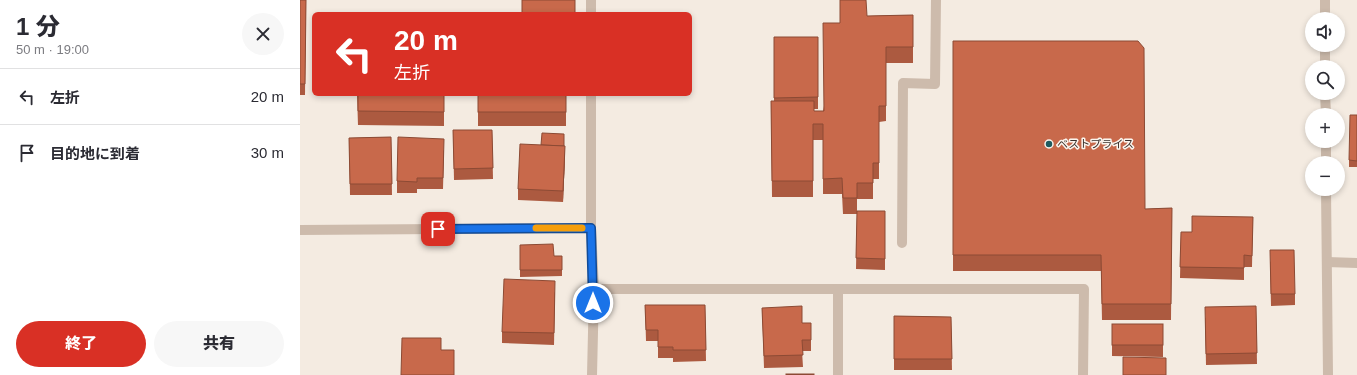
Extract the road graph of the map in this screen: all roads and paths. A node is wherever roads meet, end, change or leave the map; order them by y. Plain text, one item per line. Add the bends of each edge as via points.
1 (591, 0) edge
2 (936, 0) edge
3 (1325, 0) edge
4 (591, 12) edge
5 (1325, 12) edge
6 (591, 96) edge
7 (1326, 196) edge
8 (591, 228) junction
9 (300, 230) edge
10 (902, 243) dead end
11 (1327, 262) junction
12 (1357, 263) edge
13 (594, 289) junction
14 (838, 289) junction
15 (592, 375) edge
16 (838, 375) edge
17 (1083, 375) edge
18 (1328, 375) edge

1 - 4 street
2 - 10 street via 935,84 903,83
3 - 5 street
6 - 8 street
7 - 11 street
8 - 9 street
8 - 13 street
11 - 12 street
11 - 18 street
13 - 14 street
13 - 15 street
14 - 16 street
14 - 17 street via 1084,290

